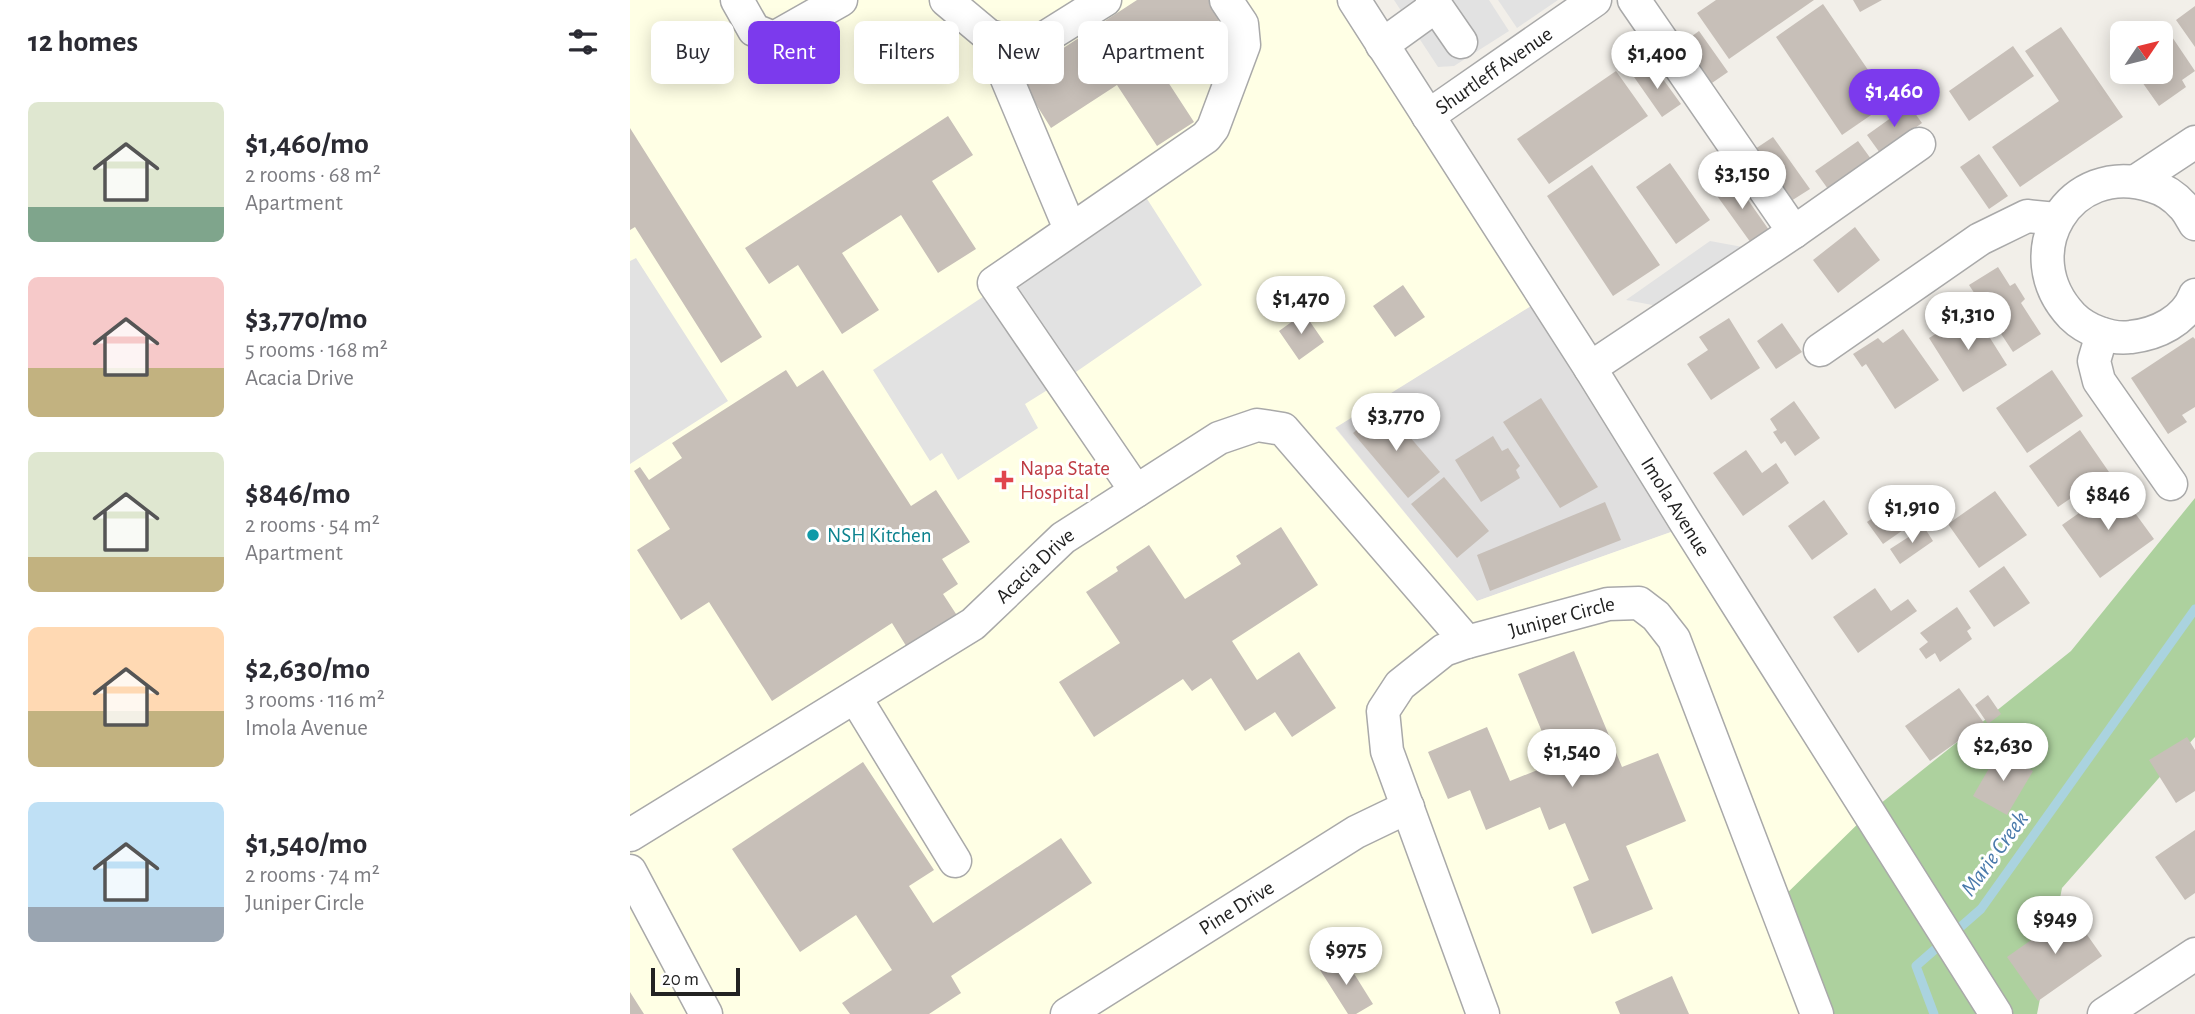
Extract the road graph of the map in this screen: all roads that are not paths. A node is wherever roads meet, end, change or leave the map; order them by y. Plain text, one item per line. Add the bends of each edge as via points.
1 (737, 0) edge
2 (841, 0) edge
3 (946, 0) edge
4 (1105, 0) edge
5 (1226, 0) edge
6 (1354, 0) edge
7 (1595, 0) edge
8 (1634, 0) edge
9 (1434, 3) edge
10 (973, 23) edge
11 (1064, 26) edge
12 (1461, 42) dead end
13 (1382, 45) junction
14 (1009, 84) edge
15 (1428, 116) junction
16 (1919, 144) dead end
17 (2184, 150) edge
18 (2136, 181) junction
19 (2056, 219) junction
20 (2195, 223) edge
21 (1070, 229) junction
22 (1794, 232) junction
23 (2195, 295) edge
24 (2102, 334) junction
25 (1820, 350) dead end
26 (1590, 368) junction
27 (2171, 484) dead end
28 (1136, 491) junction
29 (1467, 642) junction
30 (855, 697) junction
31 (1408, 807) junction
32 (630, 835) edge
33 (955, 860) dead end
34 (630, 872) edge
35 (2195, 954) edge
36 (1992, 1007) edge
37 (706, 1014) edge
38 (1067, 1014) edge
39 (1483, 1014) edge
40 (1817, 1014) edge
41 (2104, 1014) edge

1 - 2 street via 754,30 774,38
3 - 10 street
4 - 11 street
5 - 21 street via 1242,24 1244,45 1213,128
6 - 13 street, Imola Avenue
7 - 15 street, Shurtleff Avenue
8 - 22 street
9 - 12 street
9 - 13 street
13 - 15 street, Imola Avenue
14 - 21 street
15 - 26 street, Imola Avenue
16 - 22 street
17 - 18 street
18 - 19 street via 2110,181 2086,191
18 - 20 street via 2161,189 2182,205
19 - 24 street via 2047,254 2049,280 2060,304 2078,323
19 - 25 street via 2027,216 1980,239
21 - 28 street via 994,283
22 - 26 street
23 - 24 street via 2175,320 2152,334 2127,338
24 - 27 street via 2094,361 2099,381
26 - 36 street, Imola Avenue
28 - 29 street, Acacia Drive via 1219,438 1257,425 1283,429
28 - 30 street, Acacia Drive via 1063,538 973,624
29 - 31 street, Juniper Circle via 1424,664 1400,685 1383,711 1387,751
29 - 40 street, Juniper Circle via 1608,604 1639,603 1656,616 1674,639
30 - 32 street, Acacia Drive
30 - 33 street
31 - 38 street, Pine Drive via 1356,832
31 - 39 street, Juniper Circle
34 - 37 street
35 - 41 street

